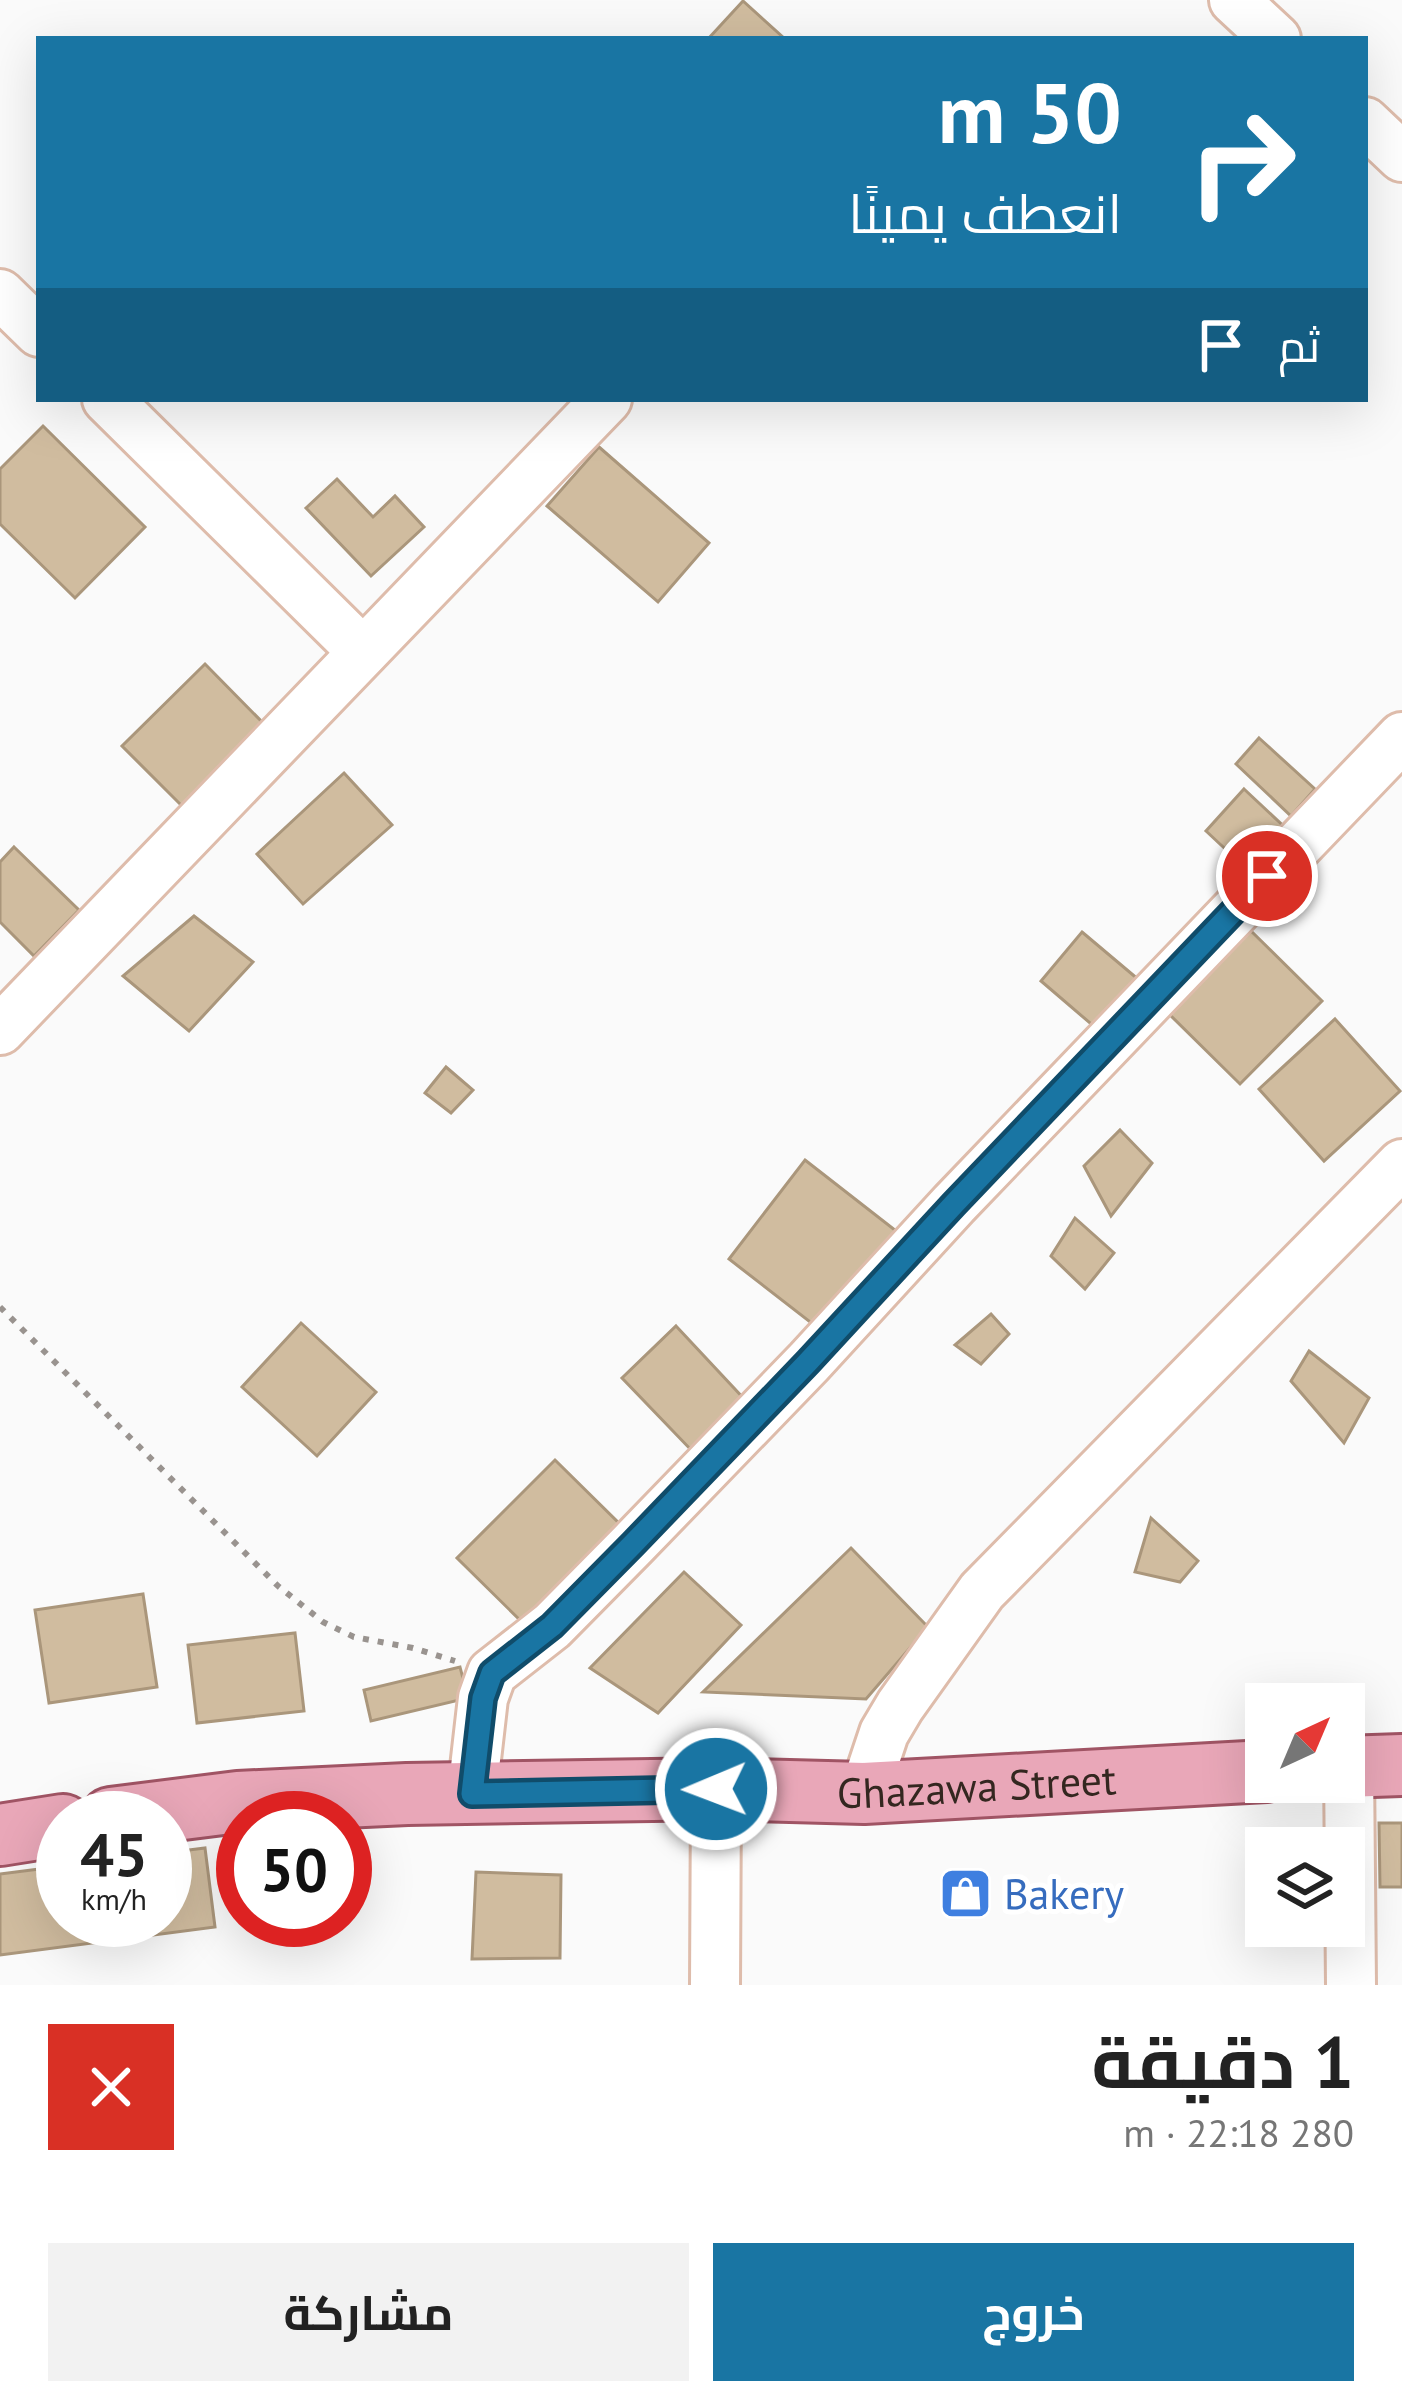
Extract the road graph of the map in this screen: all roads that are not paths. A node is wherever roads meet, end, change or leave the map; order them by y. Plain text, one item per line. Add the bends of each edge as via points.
1 (1234, 0) edge
2 (1273, 36) edge
3 (1368, 125) edge
4 (1402, 157) edge
5 (0, 293) edge
6 (36, 329) edge
7 (110, 402) edge
8 (604, 402) edge
9 (363, 652) junction
10 (1402, 737) edge
11 (0, 1030) edge
12 (1402, 1164) edge
13 (1245, 1772) edge
14 (716, 1789) junction
15 (864, 1793) junction
16 (472, 1794) junction
17 (1363, 1803) edge
18 (192, 1808) edge
19 (36, 1829) edge
20 (0, 1835) edge
21 (715, 1985) edge
22 (1351, 1985) edge

1 - 2 street
3 - 4 street
5 - 6 street
7 - 9 street
8 - 9 street
9 - 11 street
10 - 16 street via 665,1511 552,1626 492,1673
12 - 15 street via 982,1591 884,1733
13 - 15 main road, Ghazawa Street
14 - 15 main road, Ghazawa Street
14 - 16 main road, Ghazawa Street
14 - 21 street
16 - 18 main road, Ghazawa Street
17 - 22 street
19 - 20 main road

